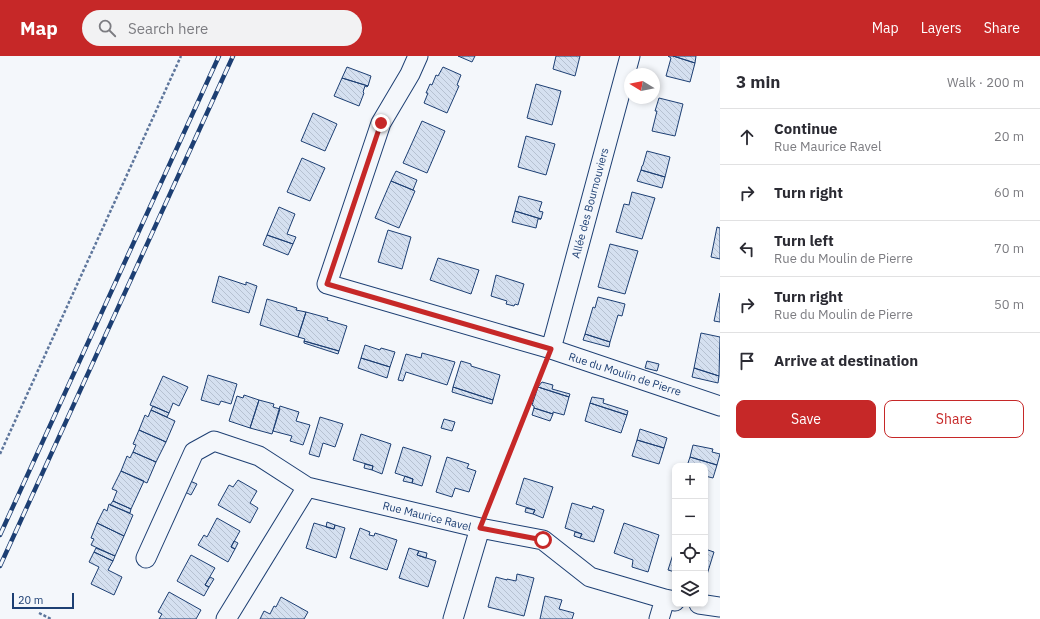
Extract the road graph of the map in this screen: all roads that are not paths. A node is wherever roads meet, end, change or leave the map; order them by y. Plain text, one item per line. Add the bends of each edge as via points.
1 (418, 56) edge
2 (630, 56) edge
3 (551, 349) junction
4 (720, 406) edge
5 (307, 487) junction
6 (480, 528) junction
7 (146, 558) dead end
8 (670, 600) edge
9 (708, 605) edge
10 (720, 607) edge
11 (226, 619) edge
12 (453, 619) edge
13 (659, 619) edge

1 - 3 street, Rue du Moulin de Pierre via 381,123 327,284
2 - 3 street, Allée des Bournouviers
3 - 4 street, Rue du Moulin de Pierre
5 - 6 street, Rue Maurice Ravel
5 - 7 street, Rue Maurice Ravel via 259,456 214,441 194,452
5 - 11 street
6 - 8 street, Rue Maurice Ravel via 543,540 590,577
6 - 12 street
8 - 13 street
9 - 10 street

